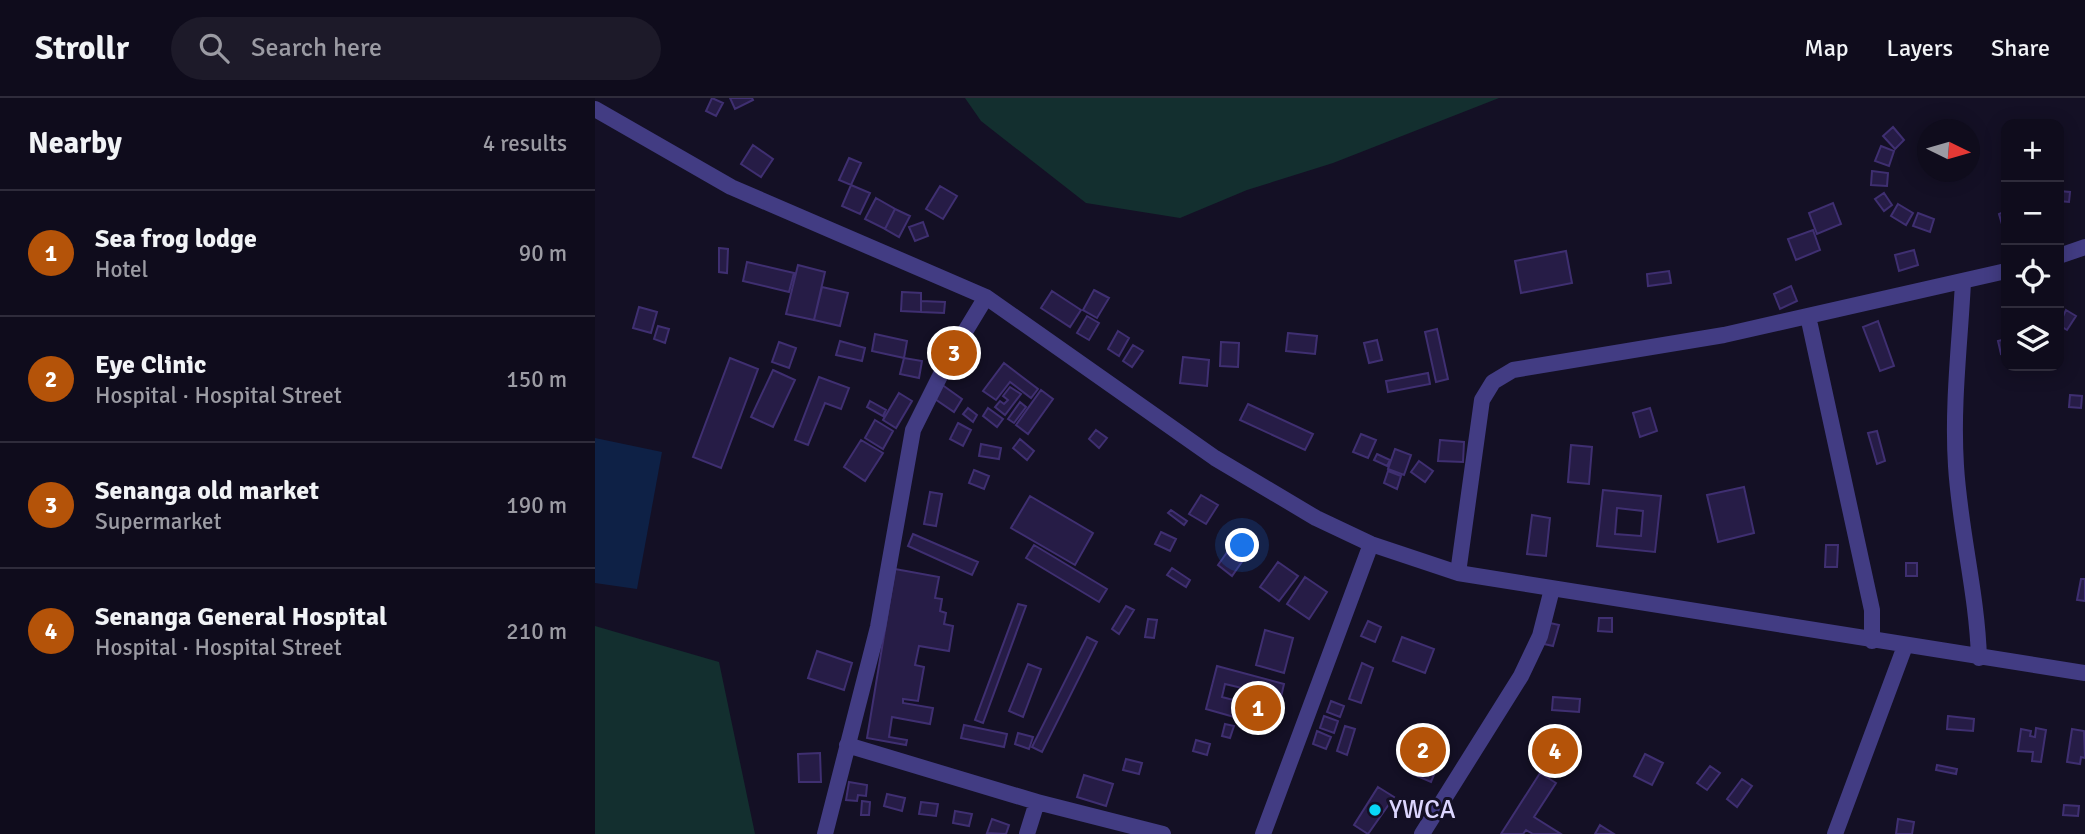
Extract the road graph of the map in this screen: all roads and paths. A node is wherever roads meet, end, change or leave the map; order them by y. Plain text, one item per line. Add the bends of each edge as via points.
1 (595, 109) edge
2 (2085, 247) edge
3 (2064, 254) edge
4 (2001, 272) edge
5 (1963, 282) junction
6 (986, 297) junction
7 (1808, 316) junction
8 (1371, 544) junction
9 (1458, 573) junction
10 (1552, 589) junction
11 (1872, 640) junction
12 (1905, 646) junction
13 (1979, 658) junction
14 (2085, 673) edge
15 (847, 746) junction
16 (1037, 802) junction
17 (825, 834) edge
18 (1027, 834) edge
19 (1163, 834) edge
20 (1263, 834) edge
21 (1422, 834) edge
22 (1835, 834) edge

1 - 6 street via 731,187
2 - 3 street
4 - 5 street
5 - 7 street
5 - 13 street via 1955,461
6 - 8 street via 1215,458 1315,518
6 - 15 street via 913,430 878,627
7 - 9 street via 1724,335 1513,370 1493,382 1482,400
7 - 11 street via 1872,610
8 - 9 street
8 - 20 street
9 - 10 street
10 - 11 street
10 - 21 street via 1539,636 1521,676
11 - 12 street
12 - 13 street
12 - 22 street
13 - 14 street
15 - 16 street
15 - 17 street
16 - 18 street
16 - 19 street

